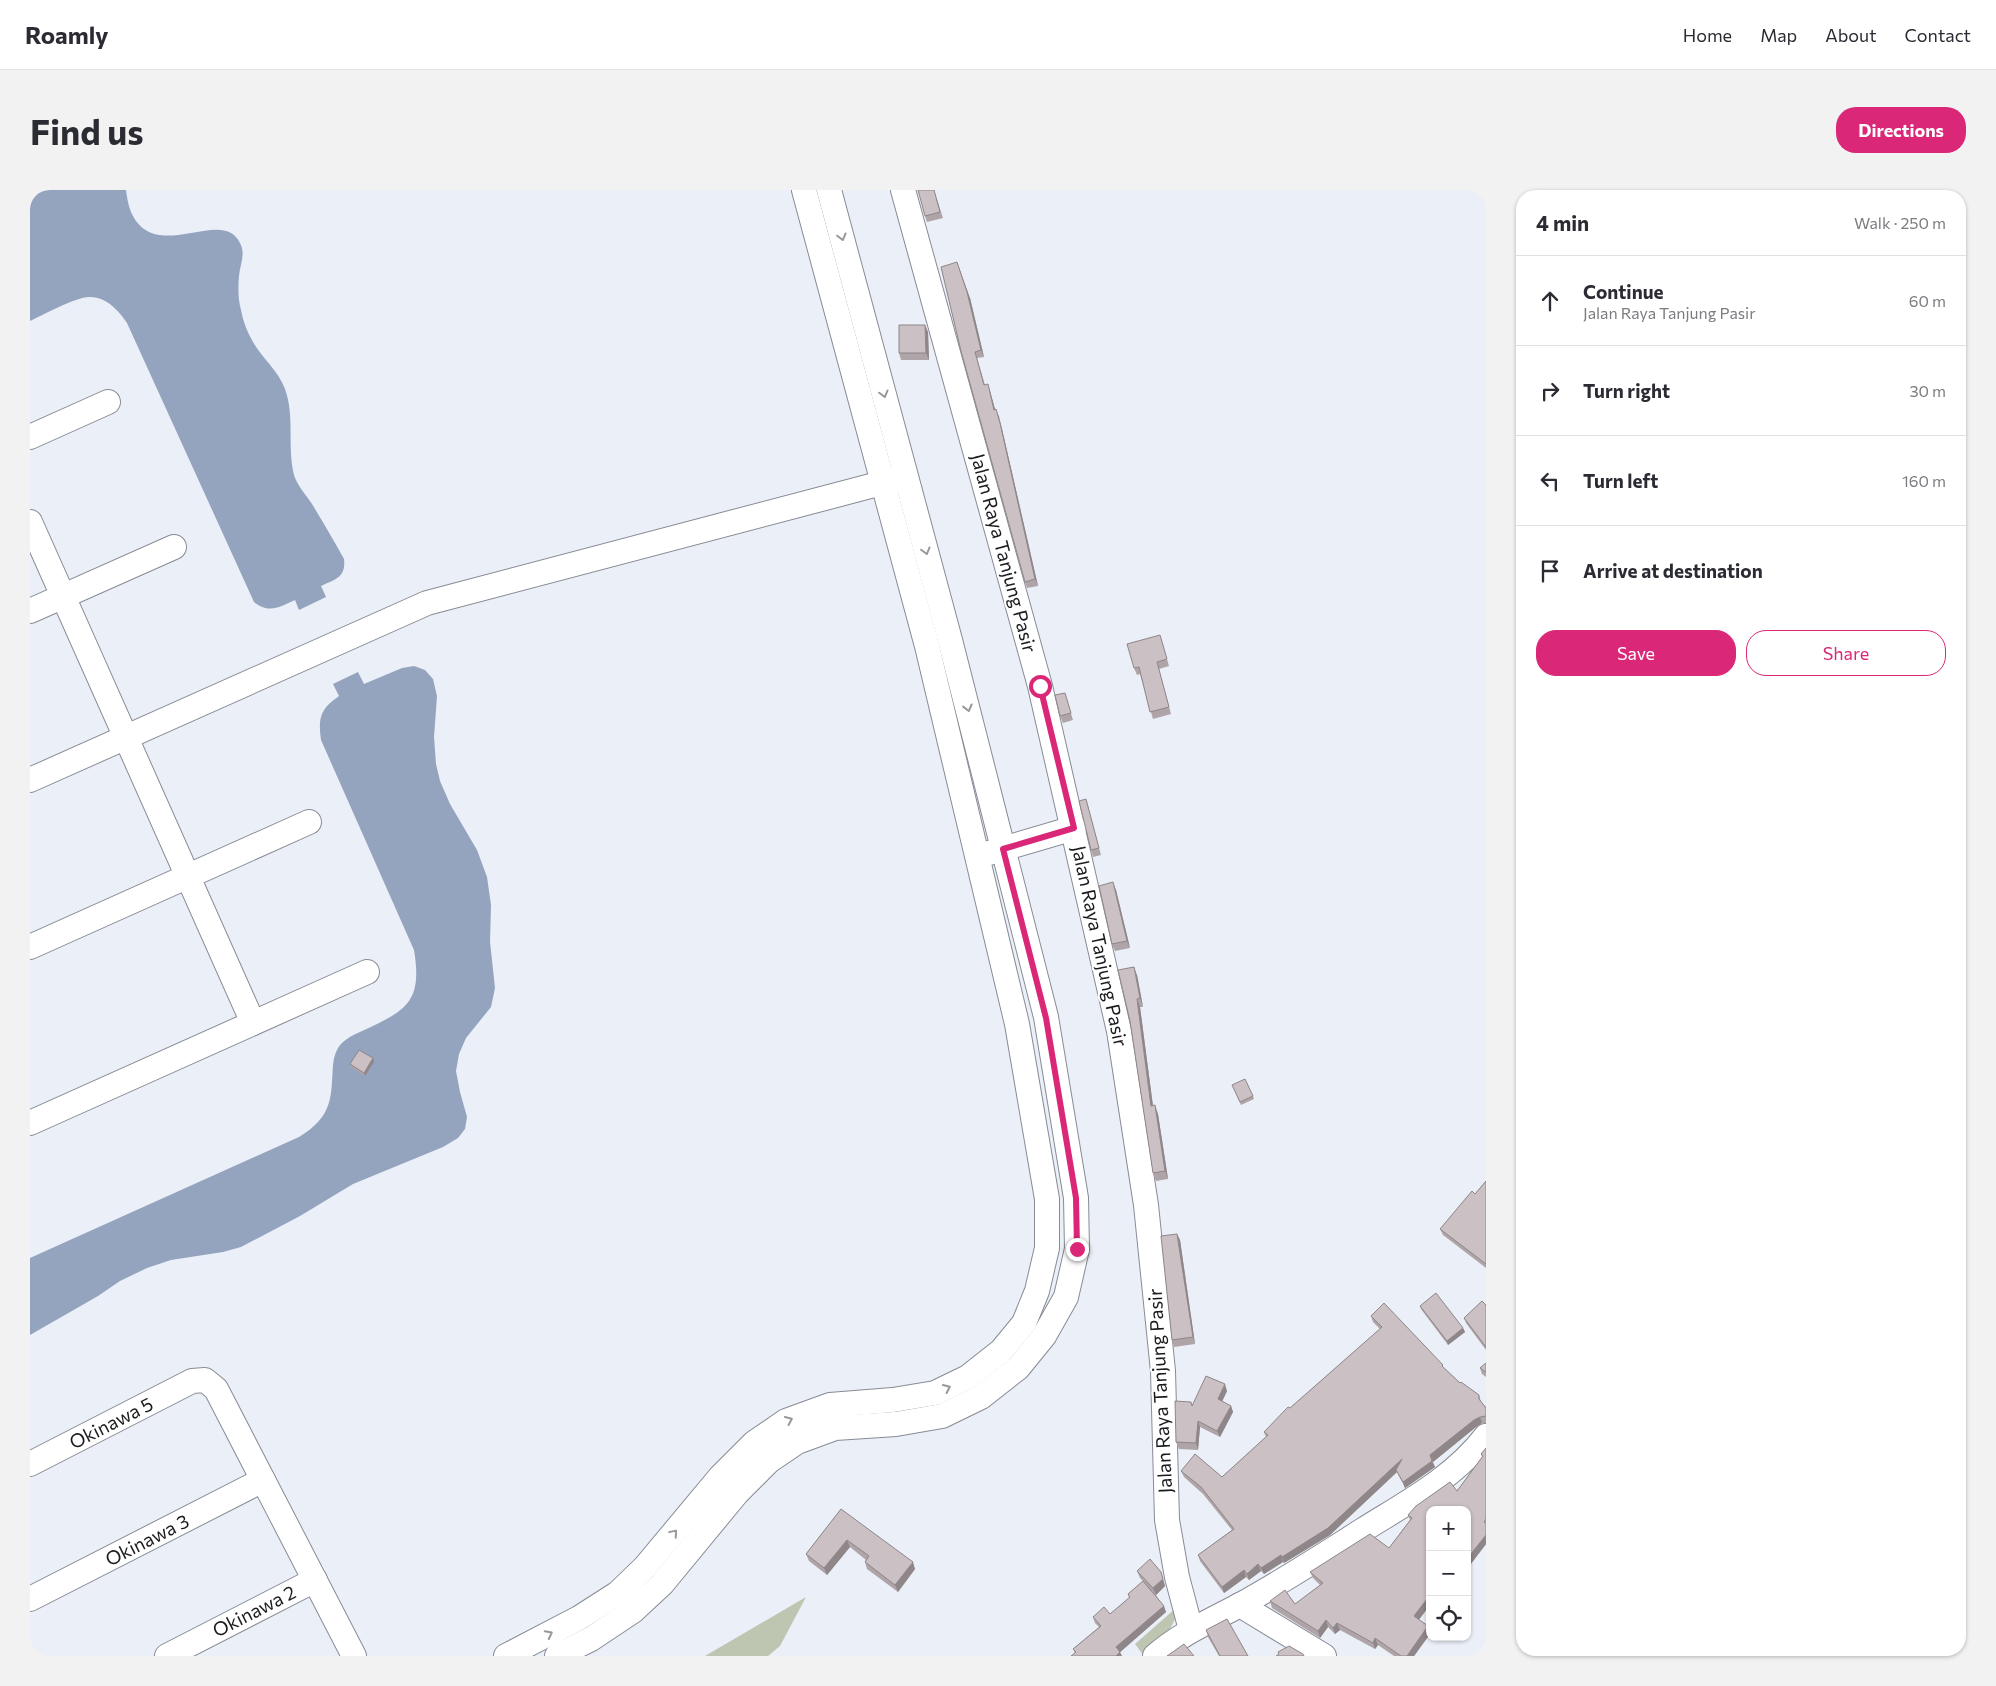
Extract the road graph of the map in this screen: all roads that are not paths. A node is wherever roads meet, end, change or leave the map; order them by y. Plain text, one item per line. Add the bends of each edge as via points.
1 (804, 190) edge
2 (829, 190) edge
3 (903, 190) edge
4 (108, 402) dead end
5 (30, 437) edge
6 (906, 477) junction
7 (883, 483) junction
8 (30, 522) edge
9 (174, 547) dead end
10 (63, 596) junction
11 (30, 611) edge
12 (126, 737) junction
13 (30, 780) edge
14 (309, 822) dead end
15 (1074, 828) junction
16 (1003, 849) junction
17 (978, 857) junction
18 (188, 876) junction
19 (30, 947) edge
20 (366, 972) dead end
21 (253, 1023) junction
22 (30, 1123) edge
23 (1486, 1436) edge
24 (30, 1464) edge
25 (263, 1480) junction
26 (315, 1580) junction
27 (30, 1599) edge
28 (1240, 1605) junction
29 (1191, 1630) junction
30 (167, 1656) edge
31 (354, 1656) edge
32 (506, 1656) edge
33 (557, 1656) edge
34 (1155, 1656) edge
35 (1324, 1656) edge

1 - 7 street
2 -> 6 street
3 - 15 street, Jalan Raya Tanjung Pasir via 1040,686
4 - 5 street
6 - 7 street
6 -> 16 street
7 - 12 street via 427,602
7 - 17 street via 928,646
8 - 10 street
9 - 10 street
10 - 11 street
10 - 12 street
12 - 13 street
12 - 18 street
14 - 18 street
15 - 16 street
15 - 29 street, Jalan Raya Tanjung Pasir via 1119,1031 1144,1189 1163,1371 1167,1520
16 - 17 street
16 - 33 street via 1046,1018 1076,1198 1077,1249 1066,1297 1018,1368 981,1397 942,1416 896,1424 835,1428 797,1442 769,1461 662,1584 633,1612
32 -> 17 street via 579,1618 618,1593 645,1568 747,1449 786,1421 830,1405 935,1393 968,1377 1001,1351 1024,1323 1037,1291 1047,1248 1047,1200 1017,1024
18 - 19 street
18 - 21 street
20 - 21 street
21 - 22 street
23 - 28 street via 1440,1482
24 - 25 street, Okinawa 5 via 192,1381 205,1380 216,1389
25 - 26 street
25 - 27 street, Okinawa 3
26 - 30 street, Okinawa 2
26 - 31 street
28 - 29 street
28 - 35 street
29 - 34 street

